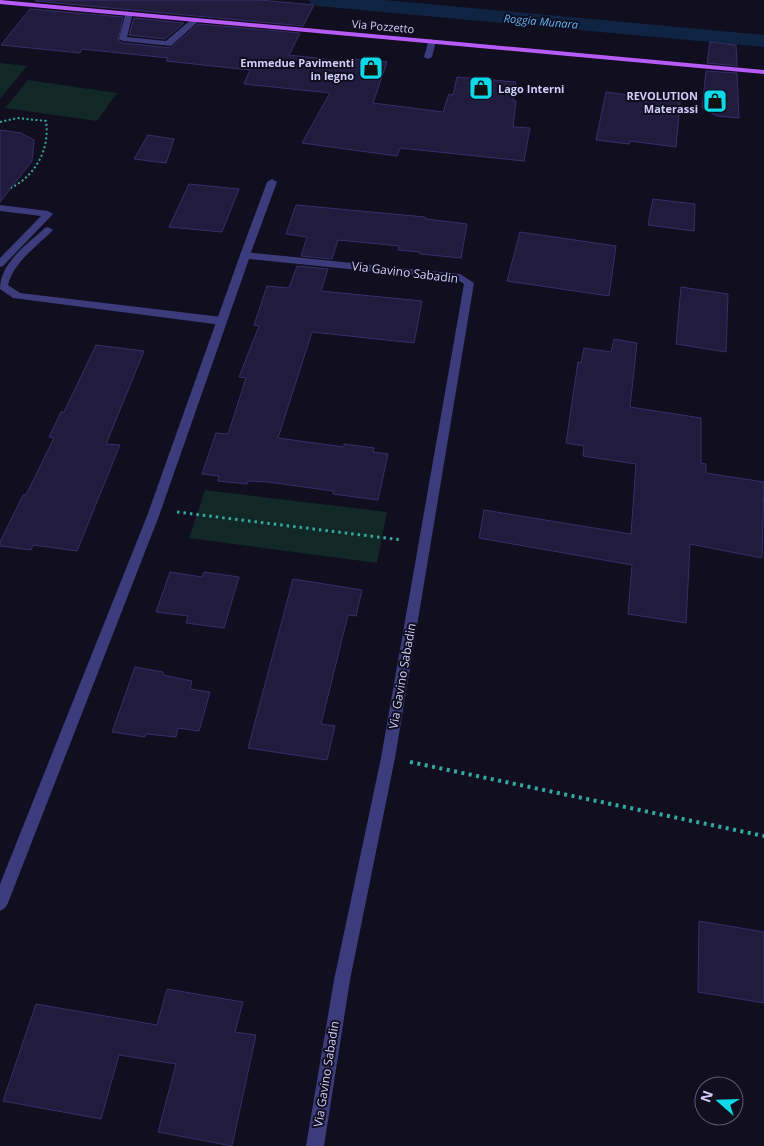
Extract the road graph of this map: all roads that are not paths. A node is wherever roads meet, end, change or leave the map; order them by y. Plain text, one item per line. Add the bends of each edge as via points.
1 (0, 2) edge
2 (129, 14) junction
3 (196, 20) junction
4 (432, 41) junction
5 (428, 57) dead end
6 (764, 72) edge
7 (272, 182) dead end
8 (0, 208) edge
9 (48, 230) dead end
10 (245, 255) junction
11 (0, 264) edge
12 (222, 321) junction
13 (0, 903) edge
14 (314, 1146) edge

1 - 2 main road, Via Pozzetto
2 - 3 main road, Via Pozzetto
2 - 3 street via 123,39 168,44
3 - 4 main road, Via Pozzetto
4 - 5 street
4 - 6 main road, Via Pozzetto
7 - 10 street
8 - 11 street via 48,214
9 - 12 street via 3,280 3,286 17,296
10 - 12 street
10 - 14 street, Via Gavino Sabadin via 460,277 469,283 388,758 342,980
12 - 13 street via 153,516

